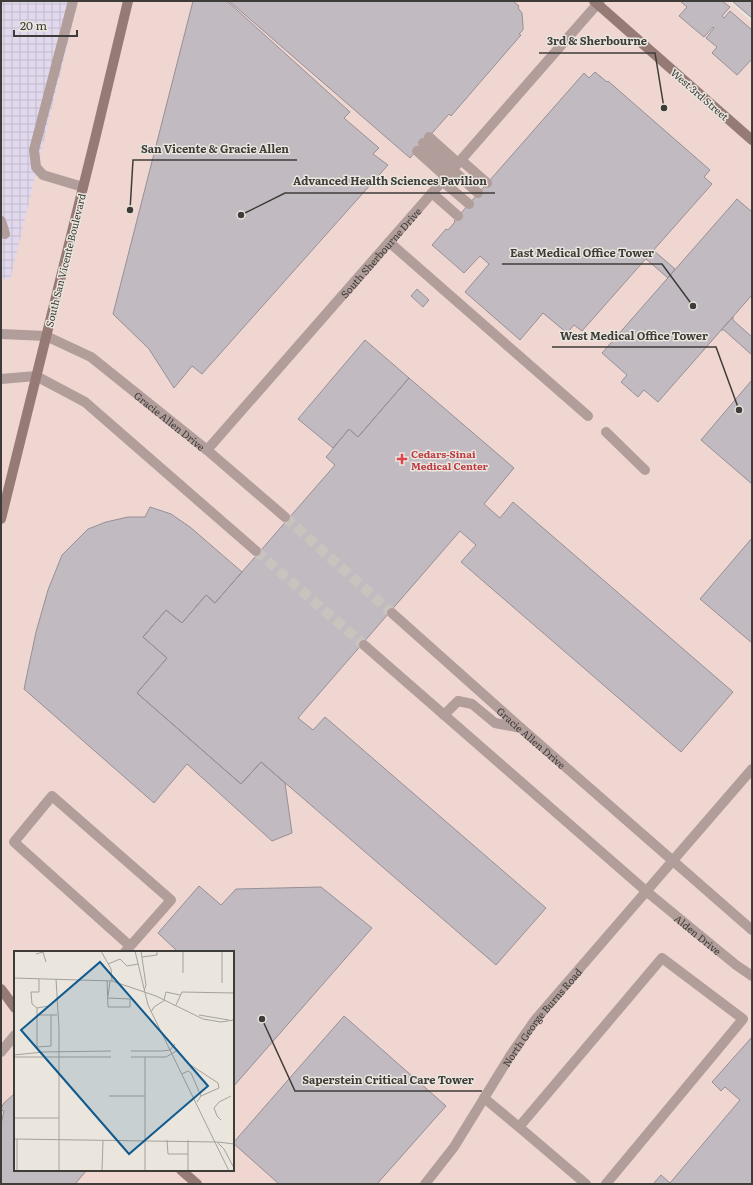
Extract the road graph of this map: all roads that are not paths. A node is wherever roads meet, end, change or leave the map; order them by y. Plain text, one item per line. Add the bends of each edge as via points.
1 (74, 1) edge
2 (128, 1) edge
3 (597, 2) edge
4 (752, 140) edge
5 (452, 170) junction
6 (487, 183) dead end
7 (83, 186) junction
8 (432, 193) junction
9 (478, 193) dead end
10 (469, 204) dead end
11 (458, 216) dead end
12 (1, 221) edge
13 (5, 234) dead end
14 (389, 242) junction
15 (1, 334) edge
16 (46, 336) junction
17 (36, 376) junction
18 (1, 379) edge
19 (588, 416) dead end
20 (606, 432) dead end
21 (207, 450) junction
22 (645, 470) dead end
23 (285, 517) tunnel mouth
24 (1, 519) edge
25 (256, 551) tunnel mouth
26 (392, 613) tunnel mouth
27 (364, 645) tunnel mouth
28 (444, 715) junction
29 (521, 728) junction
30 (752, 769) edge
31 (672, 861) junction
32 (646, 891) junction
33 (752, 930) edge
34 (127, 949) edge
35 (752, 976) edge
36 (1, 989) edge
37 (14, 1007) edge
38 (14, 1036) edge
39 (1, 1052) edge
40 (484, 1098) junction
41 (519, 1127) junction
42 (182, 1171) edge
43 (197, 1184) edge
44 (425, 1184) edge
45 (586, 1184) edge
46 (606, 1184) edge

1 - 7 street via 34,150 36,167 43,175
2 - 7 main road, South San Vicente Boulevard
3 - 4 main road, West 3rd Street
3 - 5 street, South Sherbourne Drive
5 - 5 street via 423,144
5 - 6 street
5 - 8 street, South Sherbourne Drive
5 - 9 street
5 - 10 street
7 - 16 main road, South San Vicente Boulevard
8 - 11 street
8 - 14 street, South Sherbourne Drive
12 - 13 street
14 - 19 street
14 - 21 street, South Sherbourne Drive
15 - 16 street
16 - 17 main road, South San Vicente Boulevard
16 - 21 street, Gracie Allen Drive via 90,357
17 - 18 street
17 - 24 main road, South San Vicente Boulevard
17 - 25 street via 86,402
20 - 22 street
21 - 23 street, Gracie Allen Drive
26 - 29 street, Gracie Allen Drive
27 - 28 street
28 - 29 street via 458,701 472,704 495,723
28 - 32 street
29 - 31 street, Gracie Allen Drive
30 - 31 street, North George Burns Road
31 - 32 street, North George Burns Road
31 - 33 street
32 - 35 street, Alden Drive
32 - 40 street, North George Burns Road via 535,1020
34 - 34 street via 171,900 52,796 14,842
36 - 37 main road
38 - 39 street
40 - 41 street
40 - 44 street, North George Burns Road via 454,1147
41 - 45 street
41 - 46 street via 662,958 743,1020
42 - 43 main road

